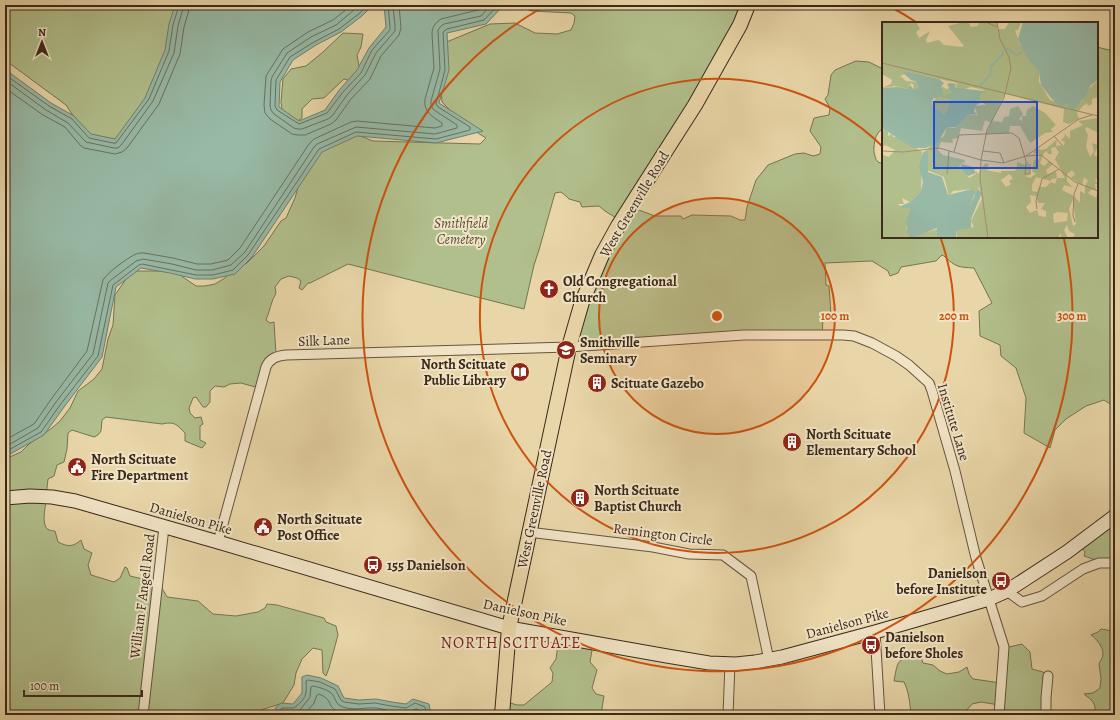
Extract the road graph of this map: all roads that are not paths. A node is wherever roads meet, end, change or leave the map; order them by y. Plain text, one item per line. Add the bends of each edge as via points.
1 (748, 5) edge
2 (568, 347) junction
3 (5, 498) edge
4 (1115, 516) edge
5 (164, 527) junction
6 (528, 532) junction
7 (218, 542) junction
8 (1115, 563) edge
9 (1007, 591) junction
10 (989, 599) junction
11 (508, 628) junction
12 (875, 632) junction
13 (769, 660) junction
14 (730, 663) junction
15 (1048, 676) dead end
16 (143, 715) edge
17 (502, 715) edge
18 (728, 715) edge
19 (880, 715) edge
20 (998, 715) edge
21 (1046, 715) edge

1 - 2 main road, West Greenville Road via 740,25 695,105 602,255 582,302
2 - 6 main road, West Greenville Road
2 - 7 street, Silk Lane via 275,357 266,367
2 - 10 street, Institute Lane via 744,334 843,335 872,343 896,356 929,383
3 - 5 main road, Danielson Pike via 52,497
4 - 9 main road, Danielson Pike via 1067,552
5 - 7 main road, Danielson Pike
5 - 16 street, William F Angell Road
6 - 11 main road, West Greenville Road
6 - 13 street, Remington Circle via 653,547 689,554 723,556 751,576
7 - 11 main road, Danielson Pike
8 - 9 street via 1099,563 1084,569 1042,596 1022,602
9 - 10 main road, Danielson Pike
10 - 12 main road, Danielson Pike
10 - 20 street, Institute Lane via 1004,647
11 - 14 main road, Danielson Pike via 709,663
11 - 17 main road, West Greenville Road
12 - 13 main road, Danielson Pike
12 - 19 street
13 - 14 main road, Danielson Pike
14 - 18 street
15 - 21 street

